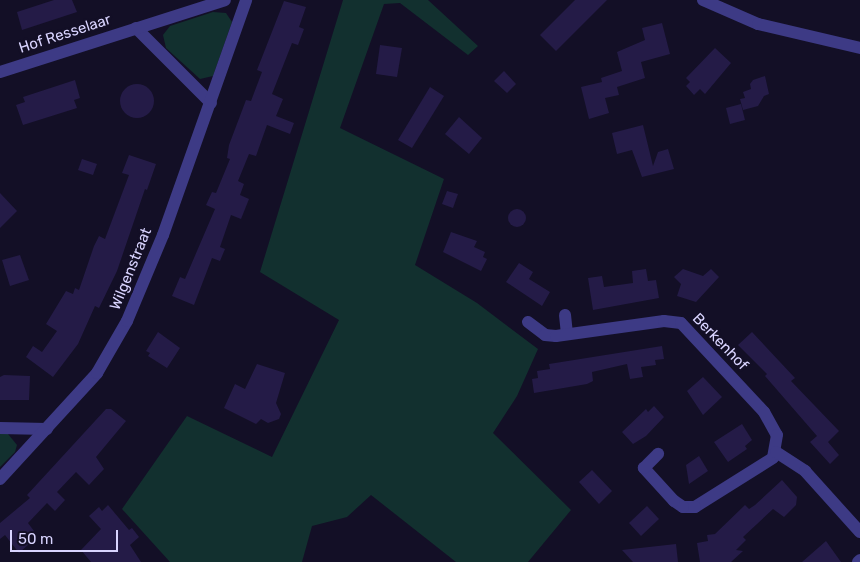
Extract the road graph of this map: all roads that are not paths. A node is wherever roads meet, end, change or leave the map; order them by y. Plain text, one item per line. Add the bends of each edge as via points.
1 (225, 0) edge
2 (246, 0) edge
3 (703, 0) edge
4 (136, 28) junction
5 (860, 48) edge
6 (0, 72) edge
7 (211, 103) junction
8 (565, 314) dead end
9 (528, 322) dead end
10 (567, 333) junction
11 (0, 428) edge
12 (47, 429) junction
13 (776, 452) junction
14 (658, 454) dead end
15 (0, 479) edge
16 (860, 532) edge

1 - 4 street, Hof Resselaar
2 - 7 street, Wilgenstraat
3 - 5 street via 758,24
4 - 6 street, Hof Resselaar
4 - 7 street
7 - 12 street, Wilgenstraat via 127,321 97,373
8 - 10 street
9 - 10 street, Berkenhof via 545,335
10 - 13 street, Berkenhof via 664,321 681,323 764,412 777,435
11 - 12 street
12 - 15 street, Wilgenstraat
13 - 14 street via 765,464 695,507 683,507 674,502 644,468
13 - 16 street via 806,471

